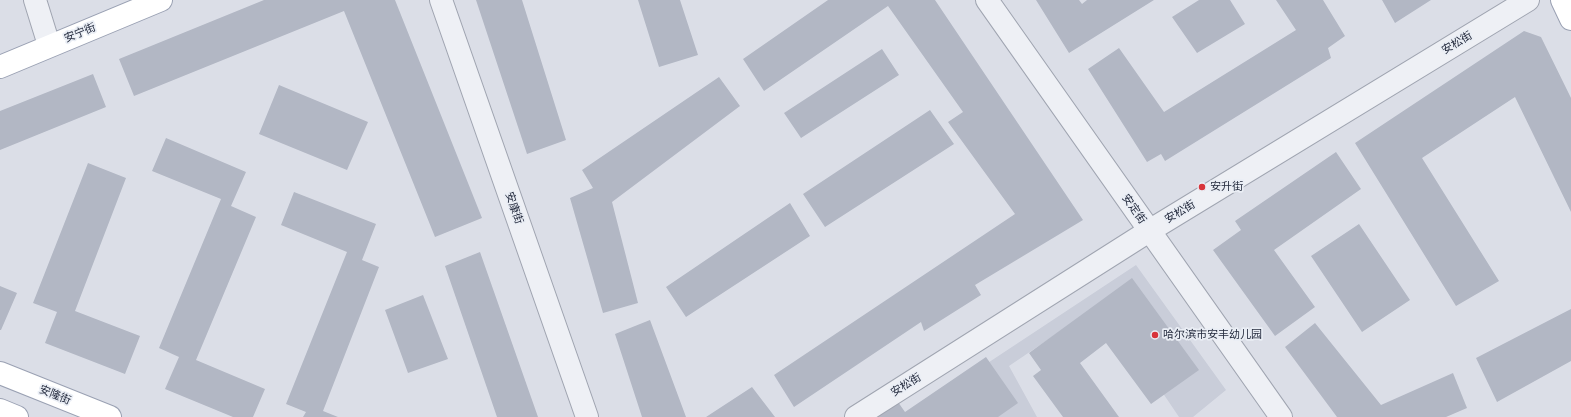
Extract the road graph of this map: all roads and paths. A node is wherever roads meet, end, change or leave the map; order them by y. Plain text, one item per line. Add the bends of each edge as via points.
1 (35, 0) edge
2 (161, 0) edge
3 (441, 0) edge
4 (987, 0) edge
5 (1528, 0) edge
6 (1562, 0) edge
7 (1571, 19) edge
8 (50, 45) junction
9 (0, 67) edge
10 (1149, 231) junction
11 (0, 373) edge
12 (0, 410) edge
13 (17, 417) edge
14 (110, 417) edge
15 (587, 417) edge
16 (856, 417) edge
17 (1281, 417) edge

1 - 8 street
2 - 8 main road, 安宁街
3 - 15 street, 安康街
4 - 10 street, 安定街
5 - 10 street, 安松街
6 - 7 main road
8 - 9 main road, 安宁街
10 - 16 street, 安松街
10 - 17 street, 安定街
11 - 14 main road, 安隆街
12 - 13 main road

